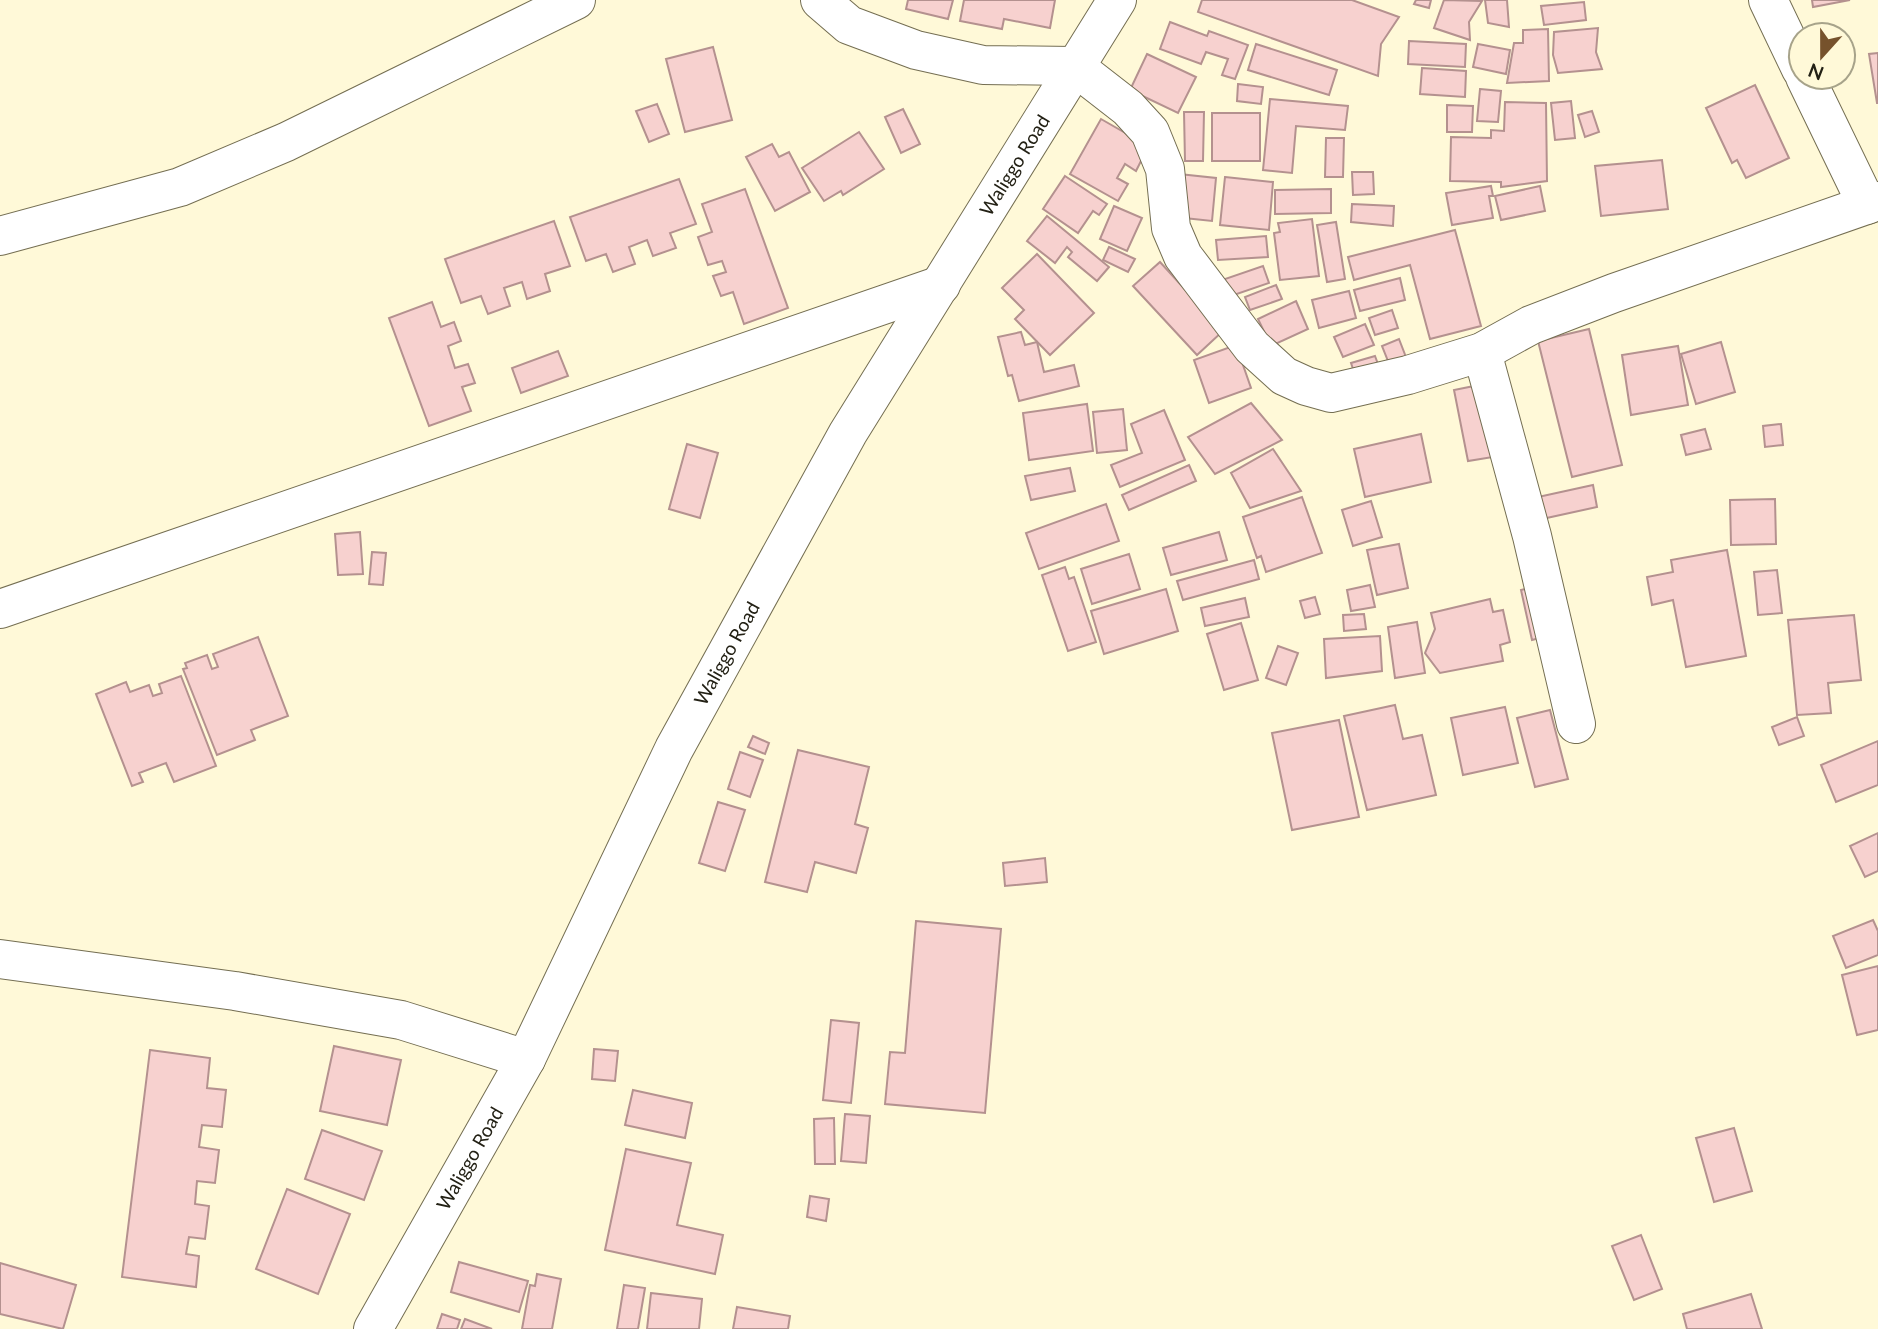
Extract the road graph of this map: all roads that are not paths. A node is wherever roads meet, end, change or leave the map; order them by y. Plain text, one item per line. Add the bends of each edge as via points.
1 (576, 0) edge
2 (820, 0) edge
3 (1117, 0) edge
4 (1768, 0) edge
5 (1787, 40) edge
6 (1073, 66) junction
7 (1812, 91) edge
8 (1872, 203) edge
9 (0, 236) edge
10 (942, 285) junction
11 (1482, 352) junction
12 (0, 609) edge
13 (1576, 724) dead end
14 (0, 959) edge
15 (526, 1059) junction
16 (373, 1329) edge

1 - 9 street via 286,142 180,187
2 - 6 street via 849,24 916,50 984,65
3 - 6 street, Waliggo Road
4 - 5 street
6 - 10 street, Waliggo Road
6 - 11 street via 1128,108 1150,132 1165,169 1171,228 1183,256 1252,347 1284,376 1331,393
7 - 8 street
8 - 11 street via 1614,293 1531,325
10 - 12 street
10 - 15 street, Waliggo Road via 848,433 674,749
11 - 13 street
14 - 15 street via 235,991 401,1020
15 - 16 street, Waliggo Road

